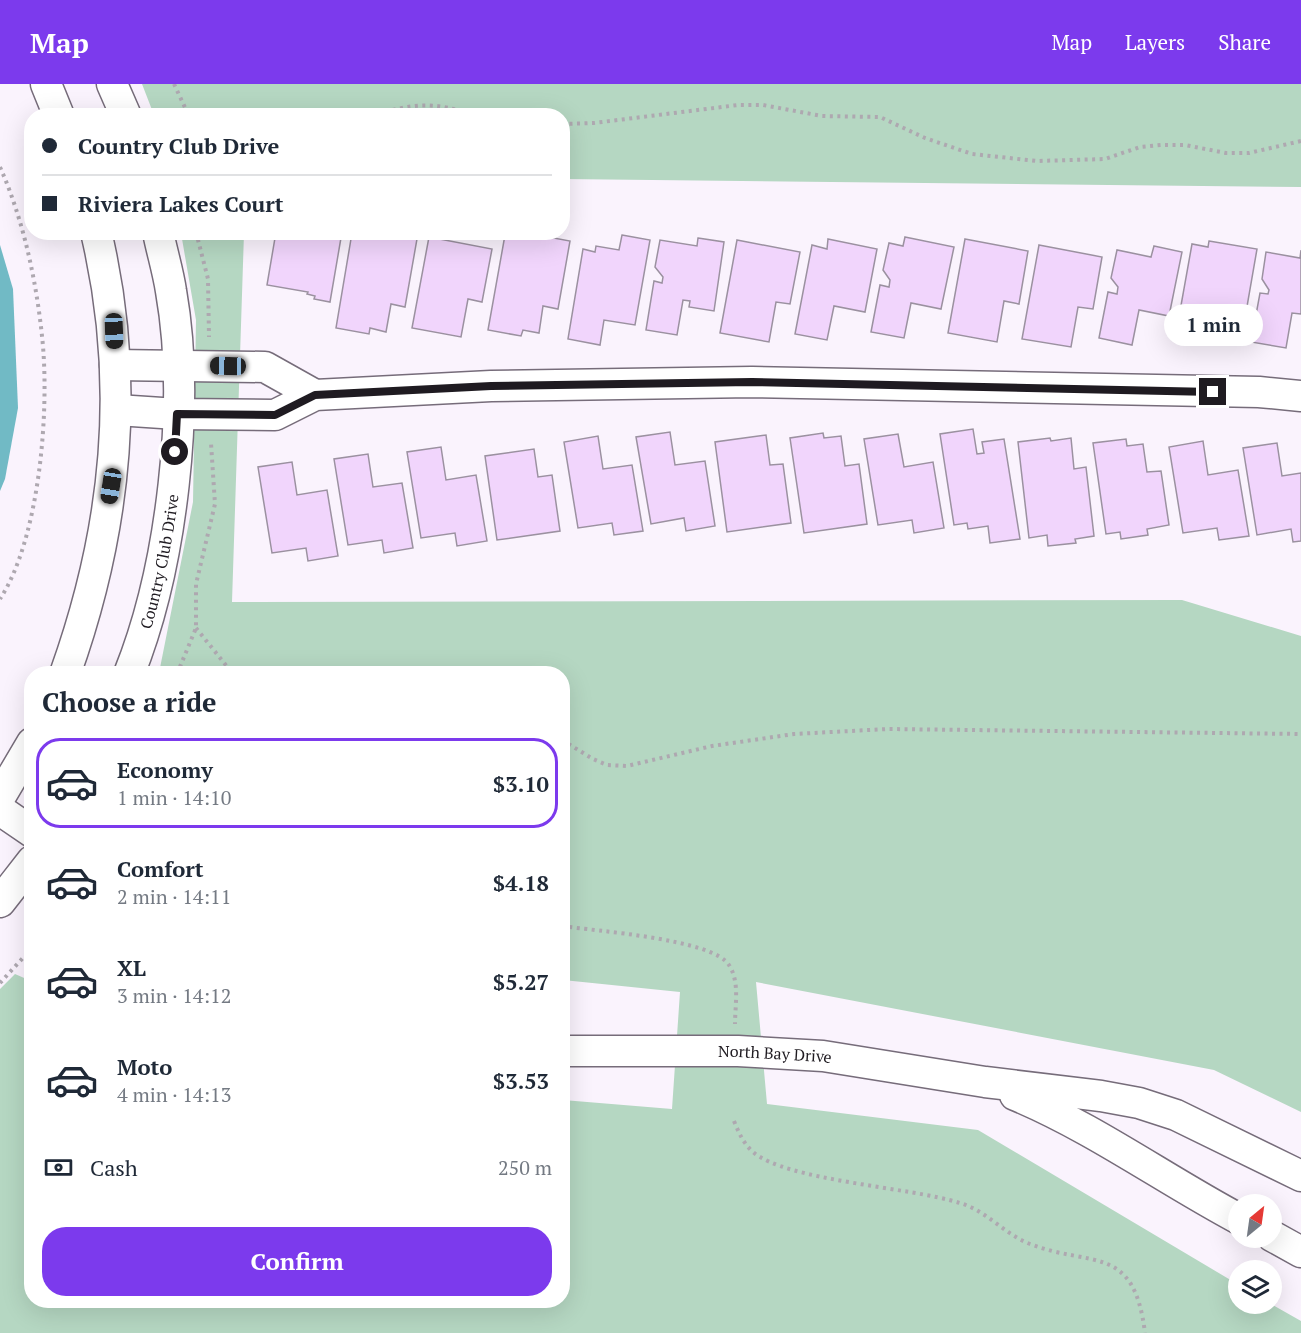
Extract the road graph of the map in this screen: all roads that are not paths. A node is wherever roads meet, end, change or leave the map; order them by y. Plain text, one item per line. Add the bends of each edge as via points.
1 (46, 84) edge
2 (112, 84) edge
3 (56, 108) edge
4 (122, 108) edge
5 (97, 240) edge
6 (160, 240) edge
7 (115, 365) junction
8 (177, 365) junction
9 (315, 395) junction
10 (1301, 396) edge
11 (117, 410) junction
12 (177, 414) junction
13 (68, 666) edge
14 (132, 666) edge
15 (24, 756) edge
16 (0, 797) edge
17 (0, 810) edge
18 (24, 826) edge
19 (570, 1051) edge
20 (985, 1082) junction
21 (1301, 1176) edge
22 (1228, 1213) edge
23 (1282, 1242) edge
24 (1301, 1252) edge

1 - 3 street
2 - 4 street
5 - 7 street via 114,331
6 - 8 street, Country Club Drive via 171,292
7 - 8 street
7 - 11 street
8 - 9 street via 265,367
8 - 12 street, Country Club Drive
9 - 10 street via 491,386 752,382
9 - 12 street via 275,415
11 - 12 street
11 - 13 street via 114,468 103,541
12 - 14 street, Country Club Drive via 173,489 162,561
15 - 16 street
17 - 18 street
19 - 20 street, North Bay Drive via 738,1051 824,1056
20 - 21 street, North Bay Drive via 1138,1103 1176,1115
20 - 22 street, North Bay Drive via 1049,1109
23 - 24 street

